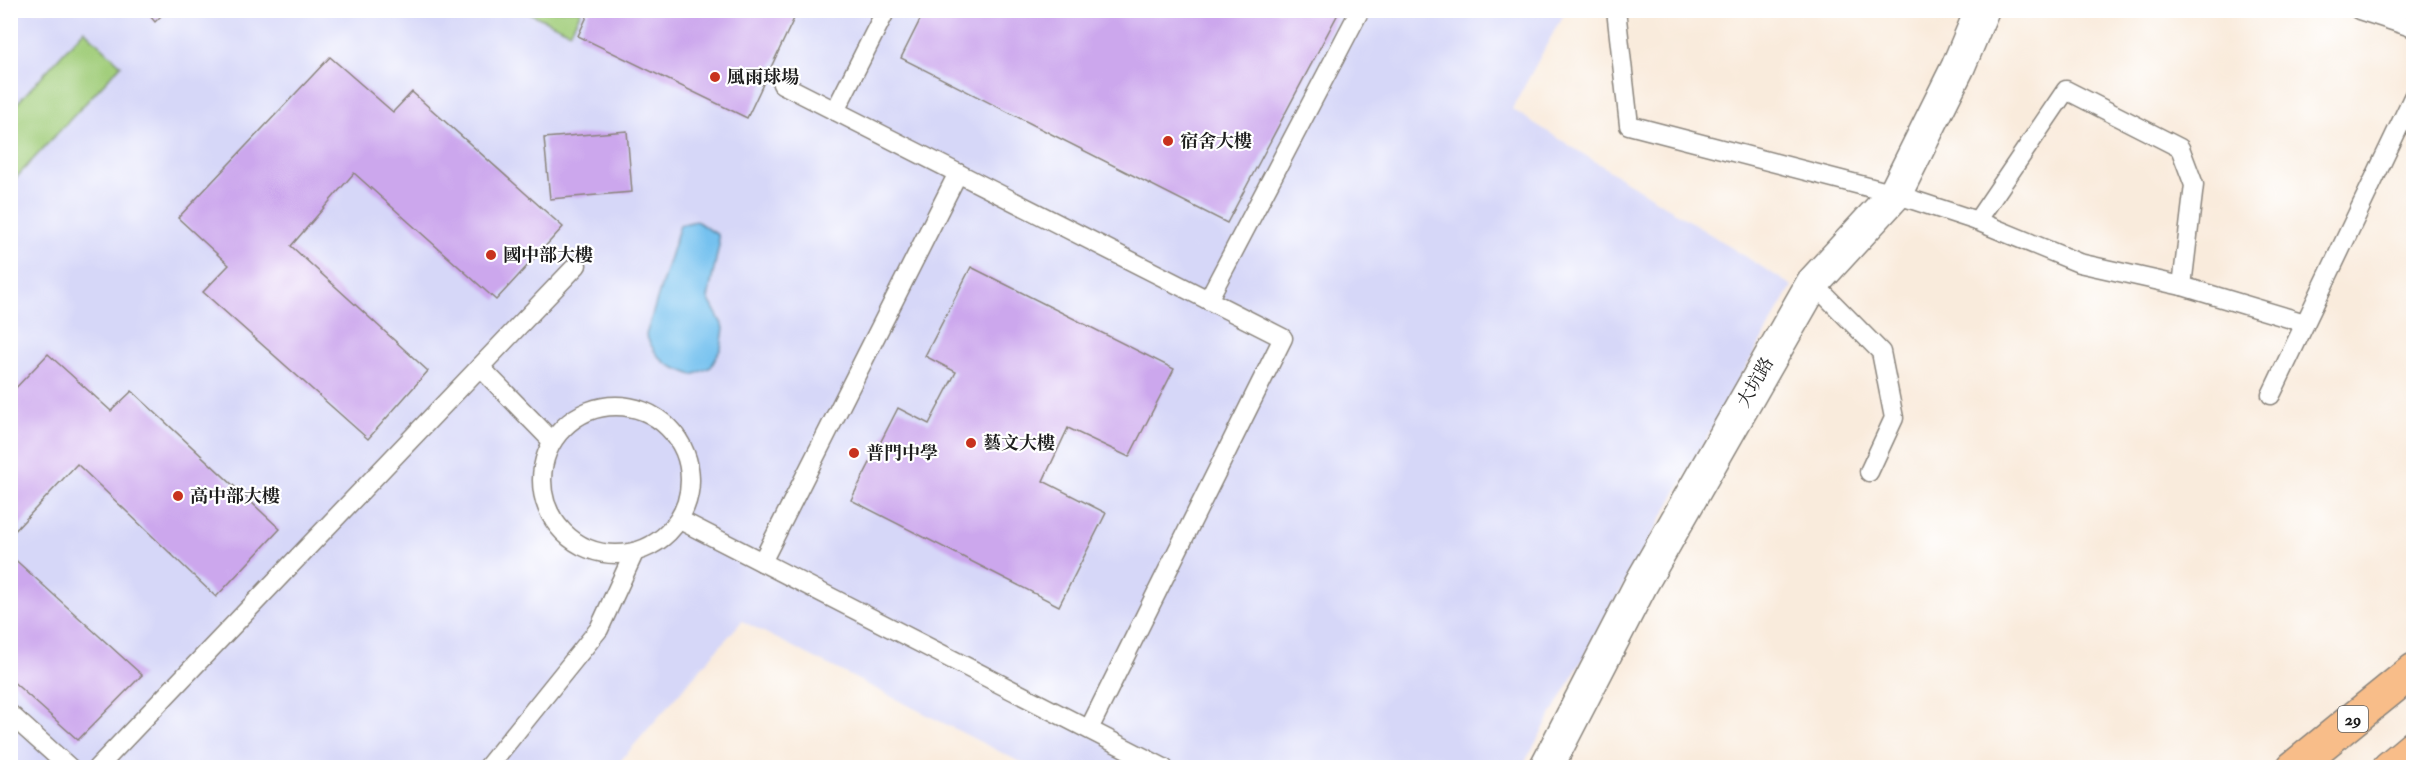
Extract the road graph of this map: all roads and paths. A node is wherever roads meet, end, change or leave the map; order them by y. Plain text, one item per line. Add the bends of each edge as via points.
1 (886, 10) edge
2 (1360, 10) edge
3 (1616, 10) edge
4 (1983, 10) edge
5 (2359, 10) edge
6 (2414, 28) edge
7 (782, 84) dead end
8 (2414, 95) edge
9 (835, 111) junction
10 (958, 173) junction
11 (1895, 194) junction
12 (1977, 221) junction
13 (577, 265) dead end
14 (1812, 283) junction
15 (2182, 286) junction
16 (1208, 300) junction
17 (2305, 323) junction
18 (480, 367) junction
19 (2271, 395) dead end
20 (552, 441) junction
21 (1869, 472) dead end
22 (680, 520) junction
23 (634, 553) junction
24 (762, 562) junction
25 (2414, 670) edge
26 (10, 714) edge
27 (1089, 729) junction
28 (2414, 747) edge
29 (70, 768) edge
30 (97, 768) edge
31 (487, 768) edge
32 (1164, 768) edge
33 (1546, 768) edge
34 (2293, 768) edge
35 (2389, 768) edge

1 - 9 lane
2 - 16 lane
3 - 11 lane via 1629,125
4 - 11 street, 大坑路
5 - 6 lane
7 - 9 lane
8 - 17 lane
9 - 10 lane
10 - 16 lane
10 - 24 lane
11 - 12 lane
11 - 14 street, 大坑路
12 - 15 lane via 2079,264
12 - 15 lane via 2066,90 2180,148 2194,184
13 - 18 lane
14 - 21 lane via 1881,352 1894,418
14 - 33 street, 大坑路 via 1641,584
15 - 17 lane
16 - 27 lane via 1283,338
17 - 19 lane
18 - 20 lane
18 - 30 lane
20 - 22 lane via 572,419 598,407 628,406 656,417 677,436 689,463 691,492
20 - 23 lane via 542,468 543,497 555,524 577,544 604,554
22 - 23 lane via 660,541
22 - 24 lane
23 - 31 lane via 599,629
24 - 27 lane
25 - 34 main road, 29
26 - 29 lane
27 - 32 lane
28 - 35 main road

